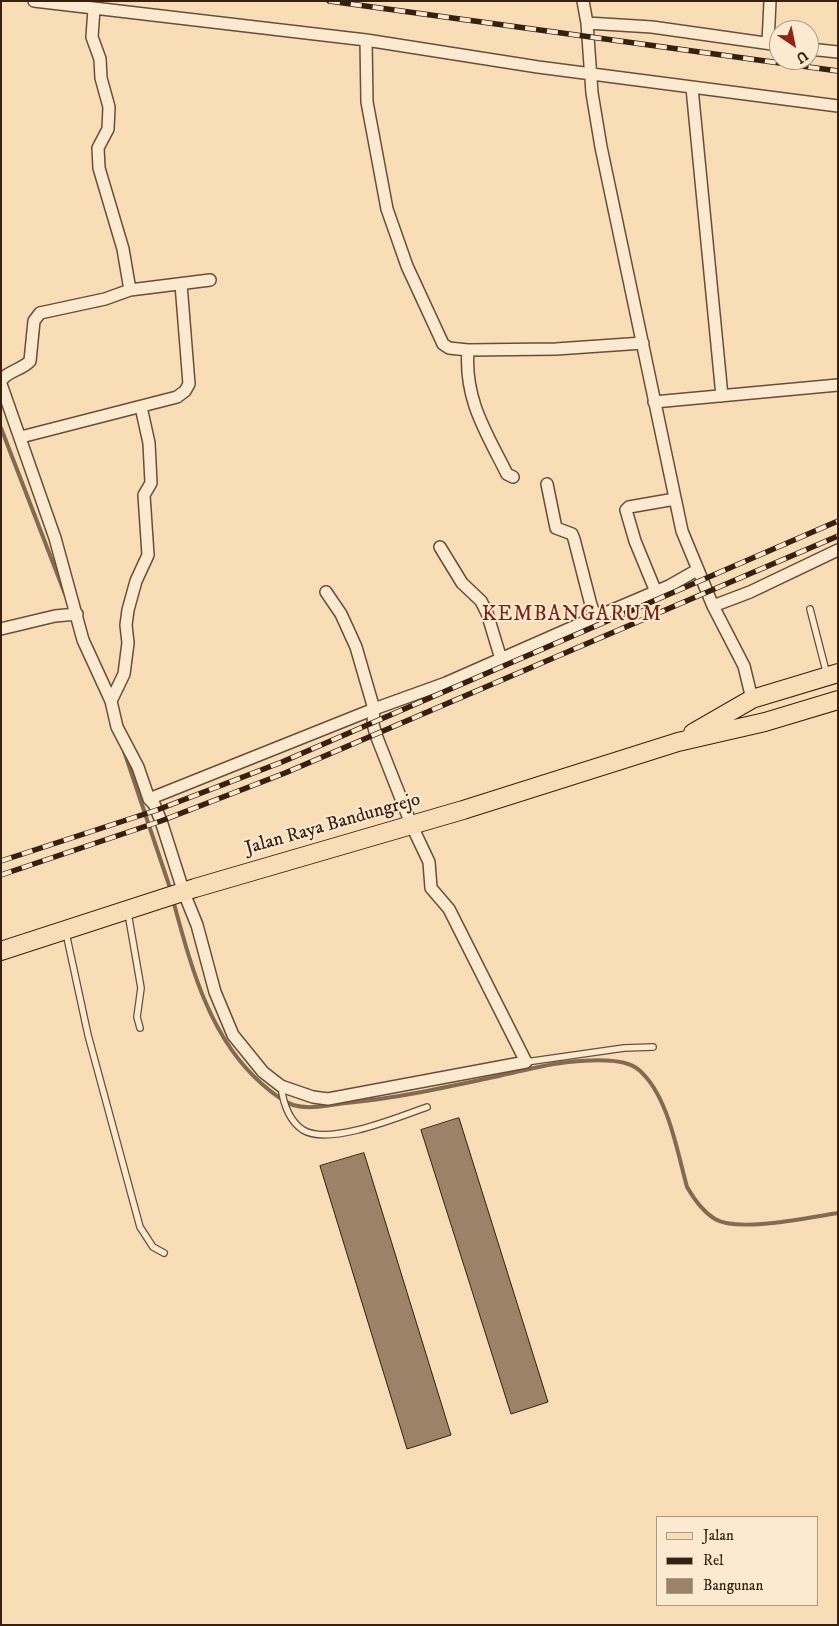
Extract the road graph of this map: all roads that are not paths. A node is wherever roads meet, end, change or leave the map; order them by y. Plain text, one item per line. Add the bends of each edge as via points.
1 (34, 1) edge
2 (583, 1) edge
3 (770, 1) edge
4 (94, 9) junction
5 (771, 20) edge
6 (587, 22) junction
7 (366, 40) junction
8 (769, 43) edge
9 (819, 50) edge
10 (838, 52) edge
11 (592, 75) junction
12 (692, 88) junction
13 (838, 106) edge
14 (210, 280) dead end
15 (181, 284) junction
16 (130, 290) junction
17 (643, 343) junction
18 (468, 350) junction
19 (2, 379) edge
20 (838, 385) edge
21 (722, 396) junction
22 (654, 402) junction
23 (141, 407) junction
24 (21, 437) junction
25 (513, 477) dead end
26 (547, 484) dead end
27 (675, 499) junction
28 (440, 547) dead end
29 (838, 550) edge
30 (697, 570) junction
31 (326, 592) dead end
32 (656, 592) junction
33 (712, 606) junction
34 (810, 609) dead end
35 (76, 614) junction
36 (596, 617) junction
37 (1, 629) edge
38 (501, 660) junction
39 (833, 674) edge
40 (752, 699) junction
41 (838, 700) edge
42 (112, 701) junction
43 (374, 709) junction
44 (678, 742) junction
45 (149, 799) junction
46 (411, 824) junction
47 (177, 895) junction
48 (128, 911) junction
49 (65, 931) junction
50 (1, 951) edge
51 (140, 1028) dead end
52 (654, 1047) dead end
53 (526, 1062) junction
54 (282, 1089) junction
55 (427, 1107) dead end
56 (164, 1253) dead end

1 - 4 street
2 - 6 street
3 - 5 street
4 - 7 street
4 - 16 street via 92,37 100,59 109,107 108,129 98,148 99,168 123,250
6 - 8 street via 652,26
6 - 11 street
7 - 11 street
7 - 18 street via 367,102 387,210 407,266 440,338 449,348
9 - 10 street
11 - 12 street
11 - 17 street via 601,147
12 - 13 street
12 - 21 street
14 - 15 street
15 - 16 street
15 - 23 street via 189,384 181,395
16 - 19 street via 105,299 40,313 34,321 30,361
17 - 18 street via 556,349
17 - 22 street
18 - 25 street via 466,373 476,410 507,474
19 - 24 street
20 - 21 street
21 - 22 street
22 - 27 street
23 - 24 street
23 - 42 street via 149,443 151,483 144,495 148,555 136,580 128,610 124,674
24 - 35 street
26 - 36 street via 556,528 572,534
27 - 30 street via 682,531
27 - 32 street via 626,510
28 - 38 street via 462,583 487,613
29 - 33 street via 750,592
30 - 32 street
30 - 33 street
31 - 43 street via 352,635
32 - 36 street
33 - 40 street via 744,666
34 - 39 lane
35 - 37 street
35 - 42 street via 83,640
36 - 38 street
38 - 43 street
39 - 40 main road, Jalan Raya Bandungrejo
40 - 44 main road, Jalan Raya Bandungrejo
41 - 44 main road, Jalan Raya Bandungrejo via 765,722
42 - 45 street via 117,727 138,767
43 - 45 street
43 - 46 street via 376,735
44 - 46 main road, Jalan Raya Bandungrejo
45 - 47 street via 162,821
46 - 47 main road, Jalan Raya Bandungrejo
46 - 53 street via 429,862 431,888 449,909
47 - 48 main road, Jalan Raya Bandungrejo
47 - 54 street via 198,925 215,992 233,1035 263,1072
48 - 49 main road, Jalan Raya Bandungrejo
48 - 51 lane via 141,988 136,1017
49 - 50 main road, Jalan Raya Bandungrejo
49 - 56 lane via 88,1035 140,1227 153,1247
52 - 53 lane
53 - 54 street via 328,1099
54 - 55 lane via 293,1122 304,1131 319,1134 362,1130

